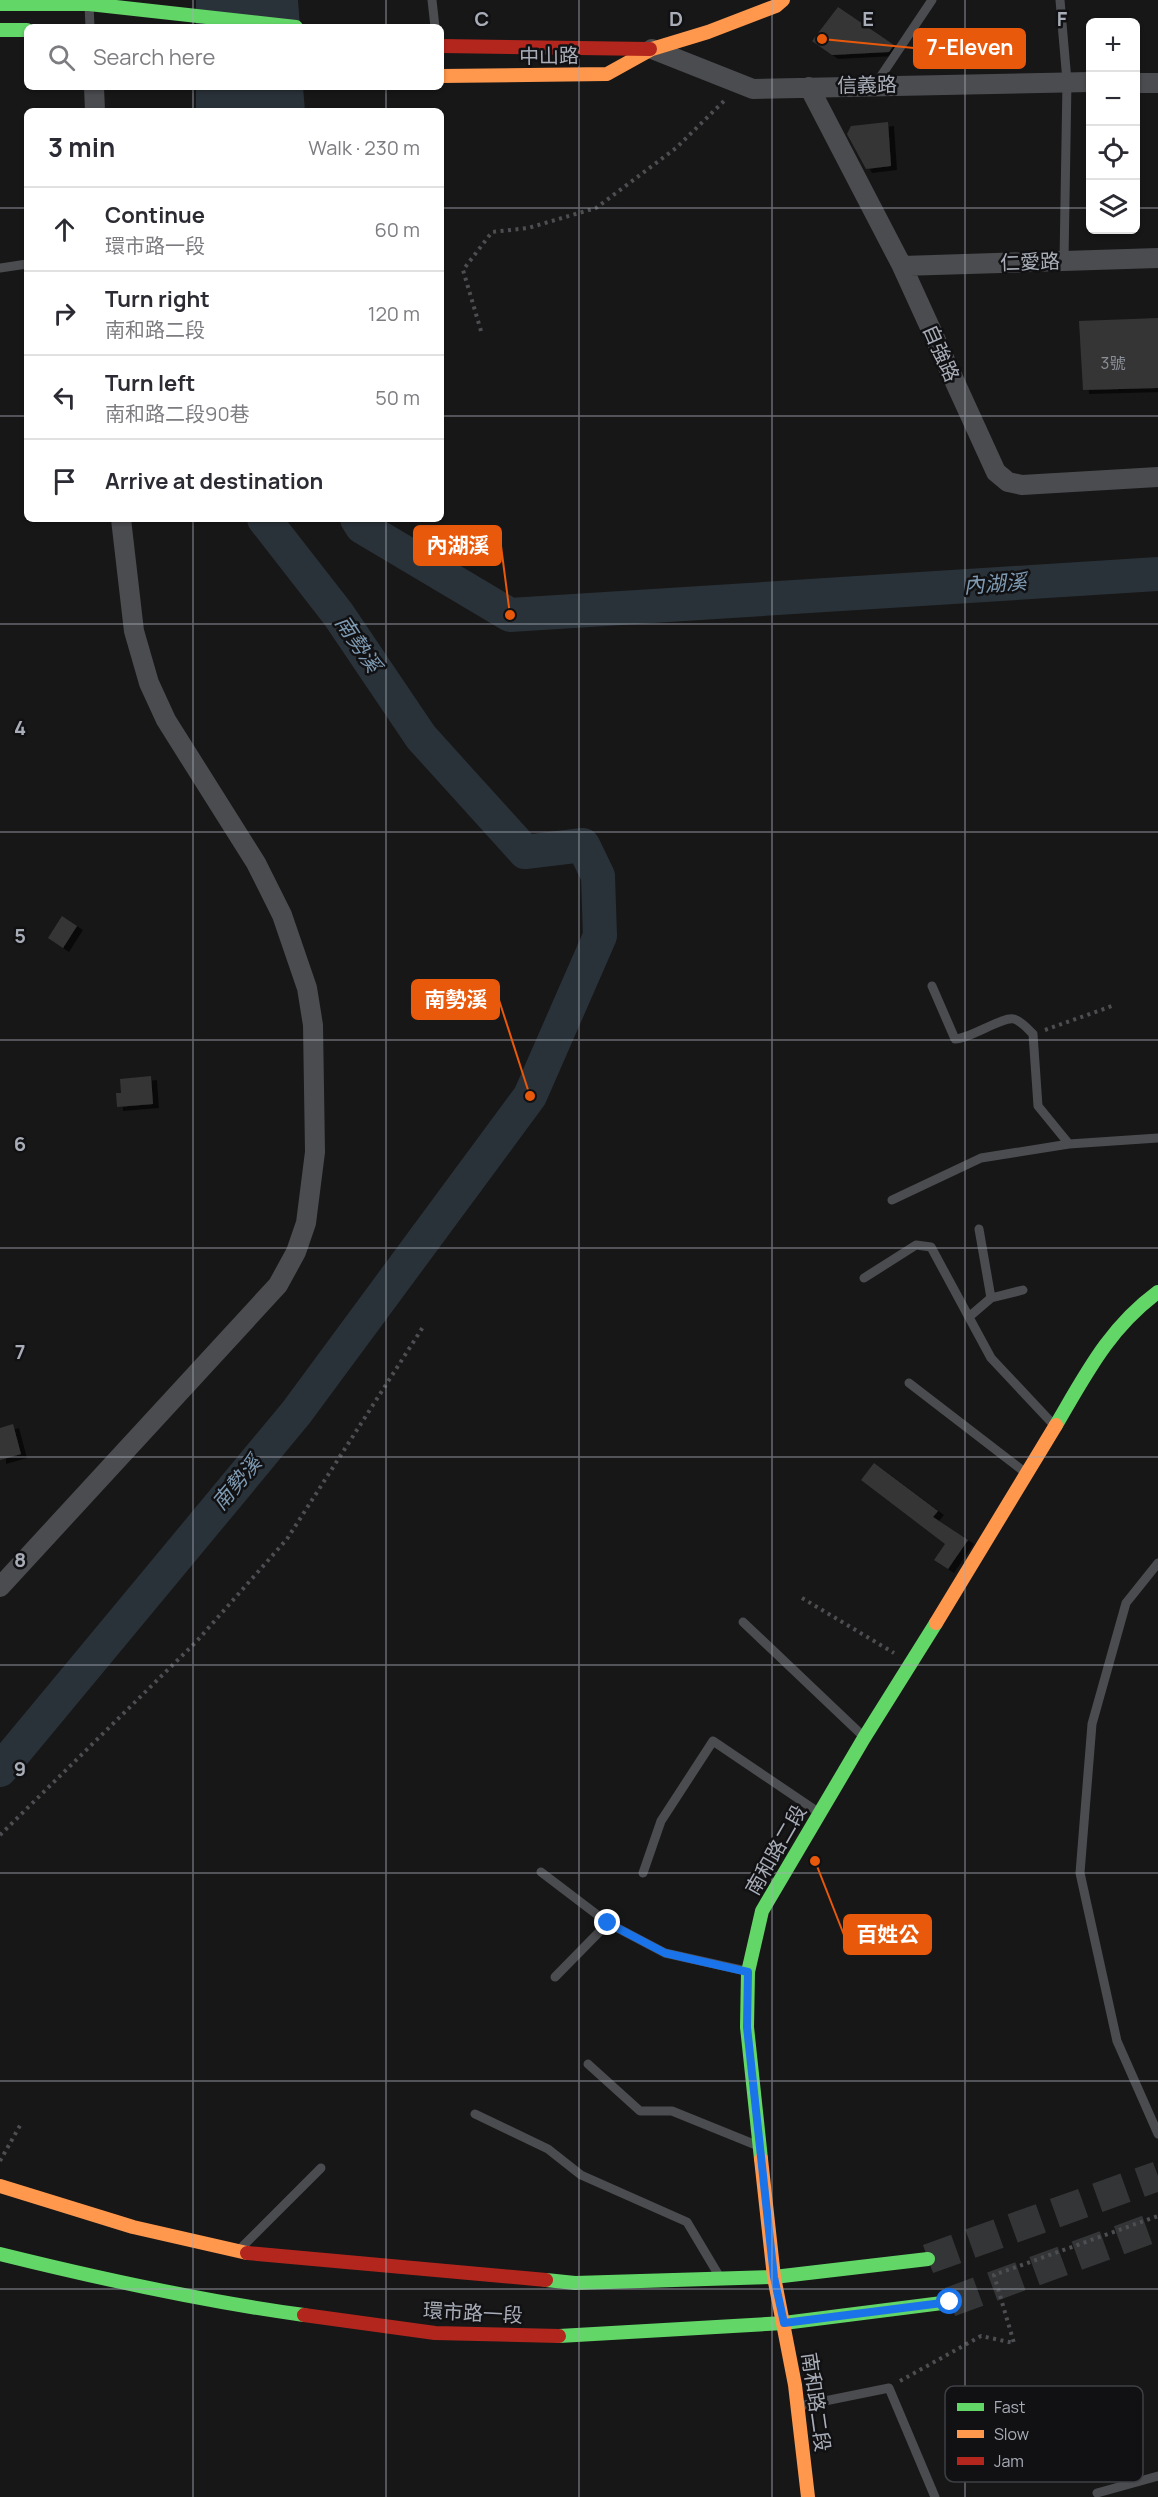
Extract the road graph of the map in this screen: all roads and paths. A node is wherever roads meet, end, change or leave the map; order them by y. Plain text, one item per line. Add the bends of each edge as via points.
1 (432, 0) edge
2 (783, 0) edge
3 (932, 0) edge
4 (1060, 0) edge
5 (88, 2) edge
6 (0, 4) edge
7 (90, 24) edge
8 (271, 24) edge
9 (435, 24) edge
10 (0, 30) edge
11 (24, 30) edge
12 (444, 46) edge
13 (651, 49) junction
14 (444, 76) edge
15 (1067, 81) junction
16 (1086, 82) edge
17 (1140, 83) edge
18 (1158, 83) edge
19 (740, 85) junction
20 (875, 85) junction
21 (809, 87) junction
22 (94, 90) edge
23 (95, 108) edge
24 (1158, 258) edge
25 (1065, 261) junction
26 (24, 264) edge
27 (902, 266) junction
28 (0, 268) edge
29 (481, 331) dead end
30 (1158, 477) edge
31 (121, 522) edge
32 (932, 986) dead end
33 (1112, 1006) dead end
34 (1033, 1034) junction
35 (1158, 1138) edge
36 (1069, 1144) junction
37 (892, 1200) dead end
38 (979, 1228) dead end
39 (864, 1278) dead end
40 (1023, 1290) dead end
41 (1158, 1292) edge
42 (991, 1298) junction
43 (970, 1316) junction
44 (423, 1327) dead end
45 (909, 1383) dead end
46 (1055, 1425) junction
47 (1027, 1473) junction
48 (1157, 1566) edge
49 (0, 1587) edge
50 (802, 1598) dead end
51 (743, 1622) dead end
52 (911, 1664) junction
53 (864, 1738) junction
54 (819, 1814) junction
55 (0, 1835) edge
56 (541, 1872) dead end
57 (643, 1873) dead end
58 (608, 1923) junction
59 (748, 1972) junction
60 (555, 1977) dead end
61 (588, 2064) dead end
62 (475, 2114) dead end
63 (22, 2122) dead end
64 (1158, 2134) edge
65 (762, 2147) junction
66 (0, 2162) edge
67 (321, 2168) dead end
68 (0, 2186) edge
69 (1158, 2216) edge
70 (237, 2252) junction
71 (0, 2254) edge
72 (928, 2259) tunnel mouth
73 (774, 2277) junction
74 (721, 2279) junction
75 (950, 2302) tunnel mouth
76 (784, 2323) junction
77 (889, 2388) junction
78 (797, 2407) junction
79 (1158, 2476) edge
80 (1143, 2480) edge
81 (1136, 2482) edge
82 (1097, 2493) dead end
83 (810, 2495) edge
84 (935, 2497) edge

1 - 9 lane
2 - 13 main road, 中山路 via 708,32
3 - 20 lane
4 - 15 lane
5 - 6 main road
5 - 7 lane
5 - 8 main road
10 - 11 main road
12 - 13 main road, 中山路
13 - 14 main road, 中山路 via 607,74
13 - 19 street, 信義路
15 - 16 street, 信義路
15 - 20 street, 信義路
15 - 25 lane
17 - 18 street
19 - 21 street, 信義路 via 753,89
19 - 29 path via 676,148 596,208 528,228 492,232 464,270
20 - 21 street, 信義路
21 - 27 street, 自強路
22 - 23 street
24 - 25 street, 仁愛路
25 - 27 street, 仁愛路
26 - 28 lane
27 - 30 street, 自強路 via 985,450 996,472 1008,482 1022,486
31 - 49 street via 134,632 149,683 166,720 256,863 282,915 307,988 313,1025 315,1152 306,1223 278,1285
32 - 34 lane via 955,1039 973,1036 1008,1018 1017,1020
33 - 34 path
34 - 36 lane via 1038,1106
35 - 36 lane
36 - 37 lane via 981,1158
38 - 42 lane
39 - 43 lane via 916,1245 931,1247
40 - 42 lane
41 - 46 main road, 南和路二段 via 1101,1348
42 - 43 lane
43 - 46 lane via 991,1358
44 - 55 path via 287,1539 196,1642
45 - 47 lane
46 - 47 main road, 南和路二段
47 - 52 main road, 南和路二段
48 - 64 lane via 1126,1603 1092,1724 1080,1873 1117,2041
50 - 52 path
51 - 53 lane
52 - 53 main road, 南和路二段
53 - 54 main road, 南和路二段
54 - 57 lane via 713,1742 661,1821
54 - 59 main road, 南和路二段 via 762,1911
56 - 58 lane
58 - 59 lane via 665,1953
58 - 60 lane
59 - 65 main road, 南和路二段 via 747,2027
61 - 65 lane via 640,2111 672,2110
62 - 74 lane via 548,2149 581,2175 687,2222
63 - 66 path
65 - 73 main road, 南和路二段
67 - 70 lane
68 - 70 main road, 環市路一段 via 133,2228
69 - 77 path via 994,2275 1014,2343 981,2336
70 - 74 main road, 環市路一段 via 575,2283
71 - 76 main road, 環市路一段 via 119,2284 231,2305 435,2333 555,2336
72 - 73 main road, 環市路一段
73 - 74 main road, 環市路一段
73 - 76 main road, 南和路二段
75 - 76 main road, 環市路一段
76 - 78 main road, 南和路二段
77 - 78 lane
77 - 84 lane
78 - 83 main road, 南和路二段
79 - 80 lane
81 - 82 lane

